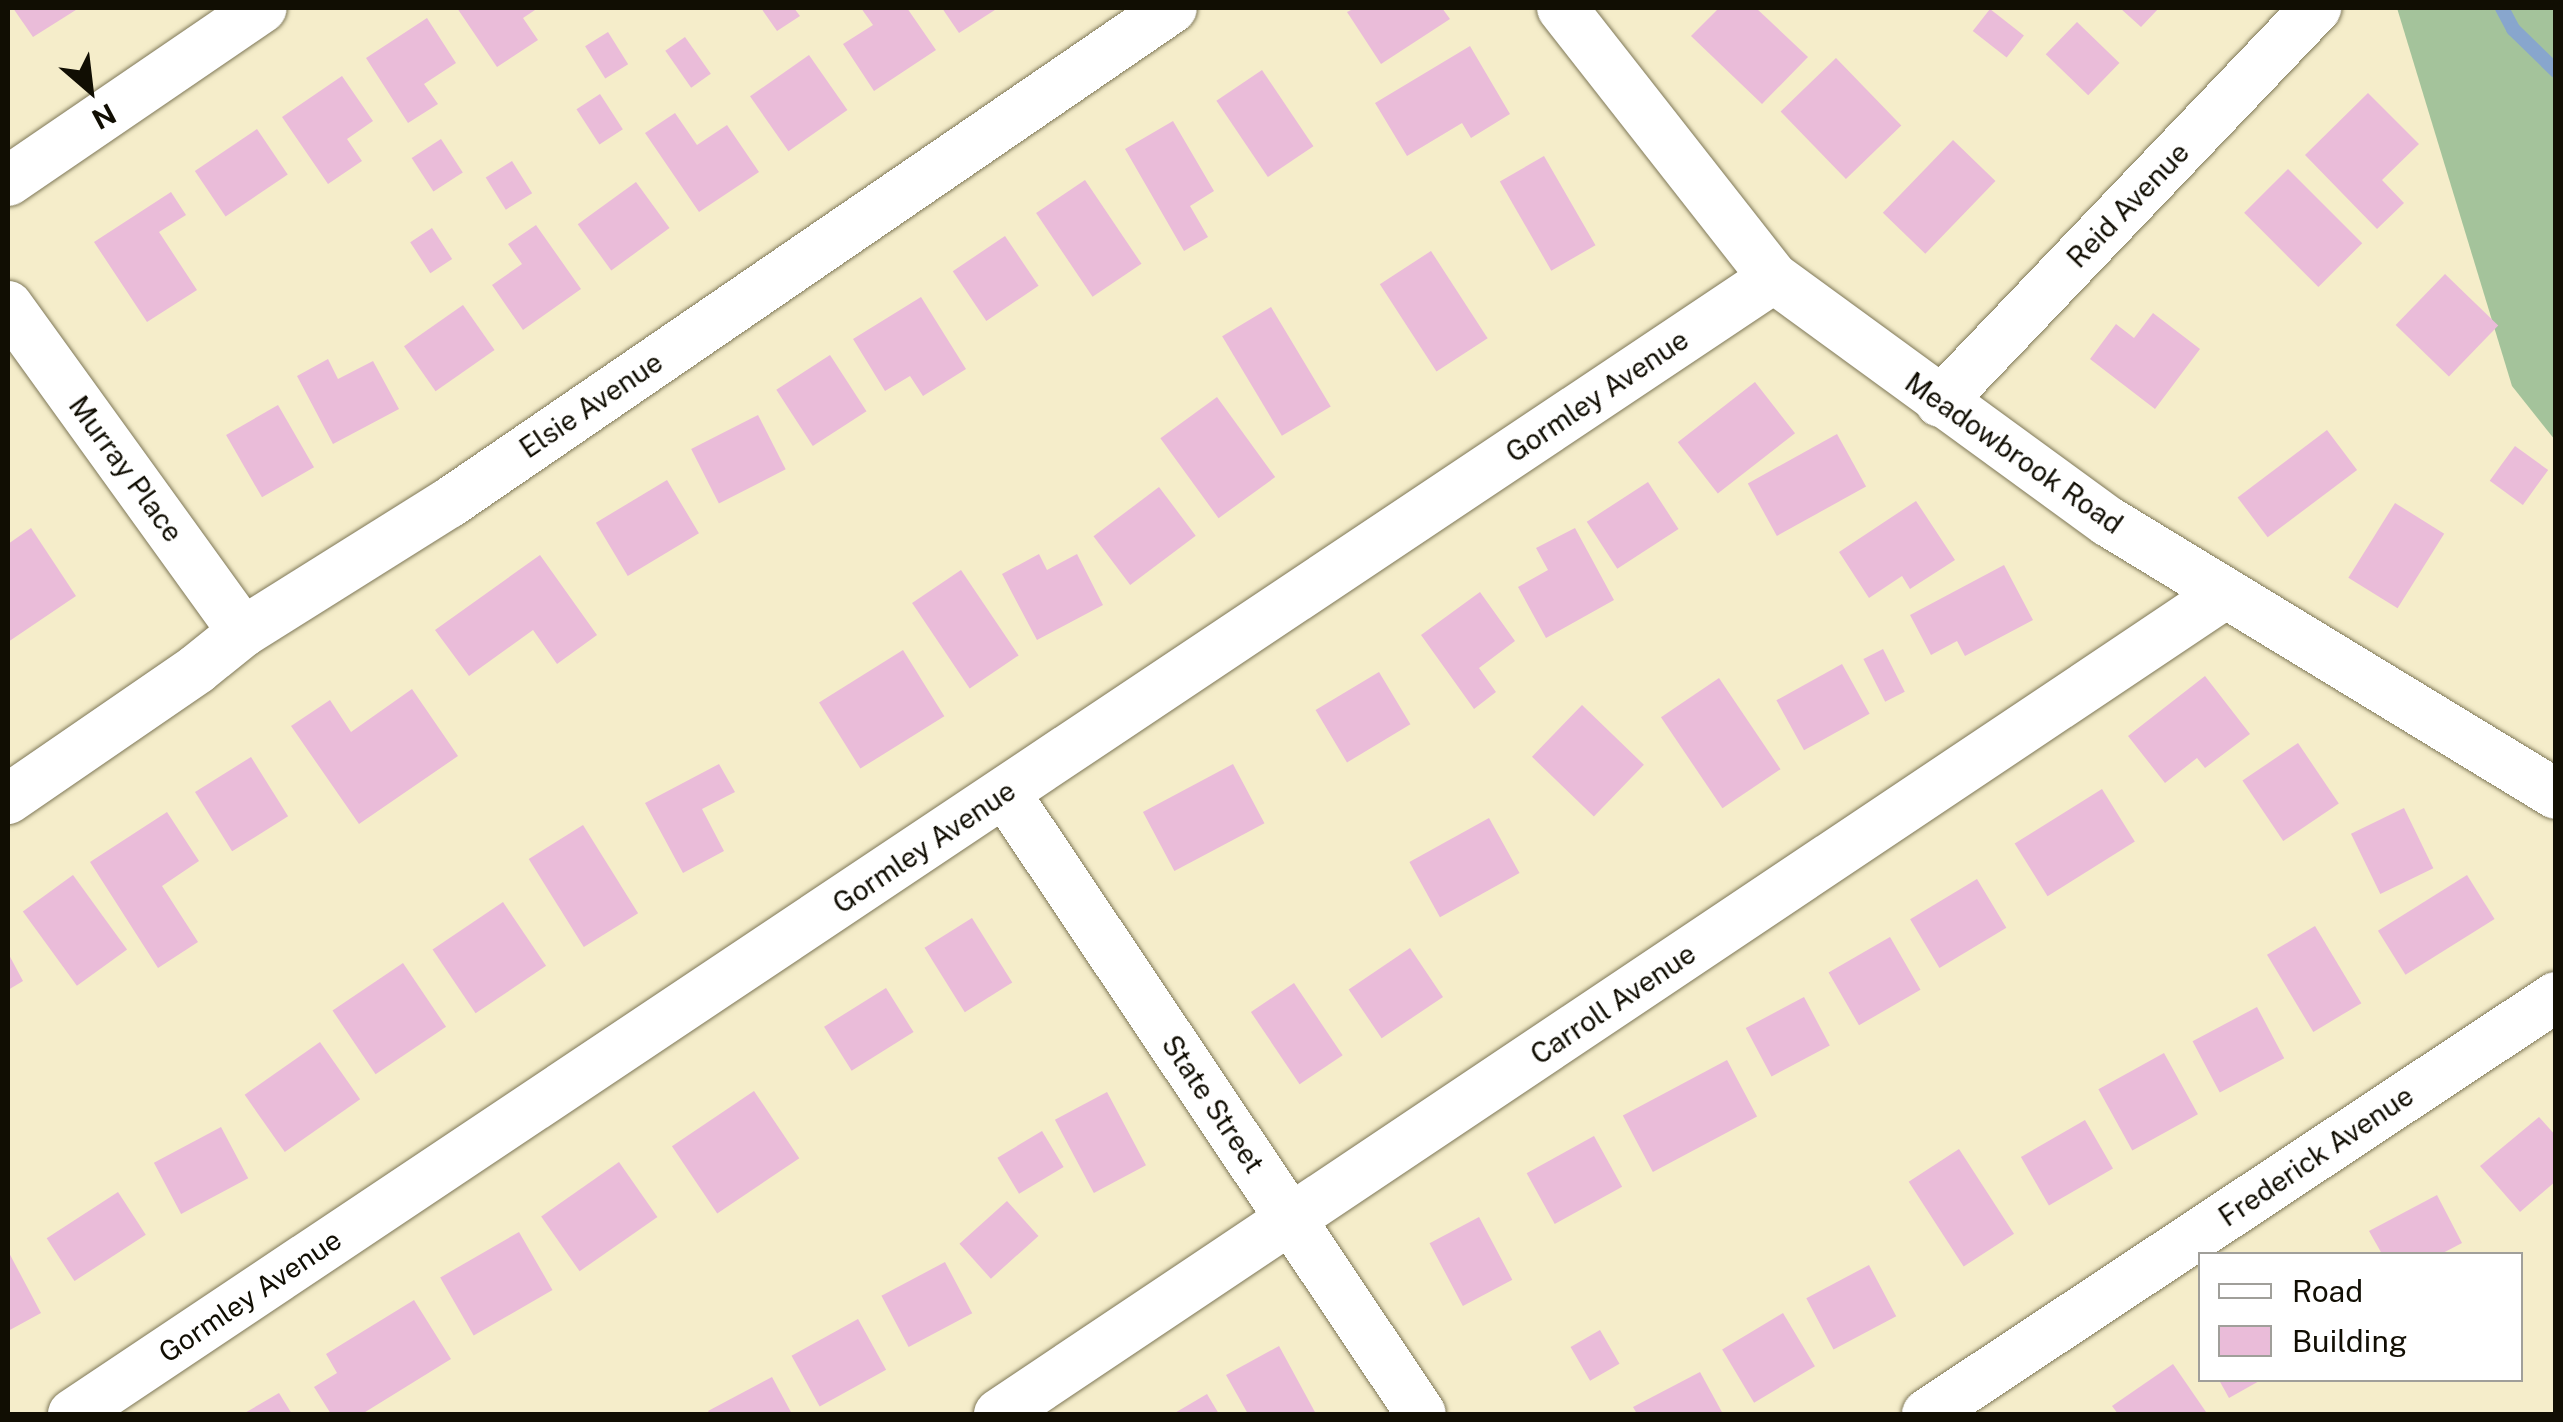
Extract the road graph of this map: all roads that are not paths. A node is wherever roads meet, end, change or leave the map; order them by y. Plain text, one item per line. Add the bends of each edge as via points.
1 (262, 8) edge
2 (1172, 8) edge
3 (2316, 8) edge
4 (1580, 15) edge
5 (8, 182) edge
6 (1774, 278) junction
7 (8, 306) edge
8 (1940, 402) junction
9 (2226, 594) junction
10 (243, 632) junction
11 (1004, 793) junction
12 (2556, 794) edge
13 (8, 799) edge
14 (2556, 997) edge
15 (1290, 1220) junction
16 (73, 1414) edge
17 (999, 1414) edge
18 (1420, 1414) edge
19 (1927, 1414) edge

1 - 5 street
2 - 10 street, Elsie Avenue via 449,502
3 - 8 street, Reid Avenue
4 - 6 street, Meadowbrook Road
6 - 8 street, Meadowbrook Road
6 - 11 street, Gormley Avenue
7 - 10 street, Murray Place
8 - 9 street, Meadowbrook Road via 2109,522
9 - 12 street, Meadowbrook Road
9 - 15 street, Carroll Avenue
10 - 13 street, Elsie Avenue
11 - 15 street, State Street
11 - 16 street, Gormley Avenue
14 - 19 street, Frederick Avenue
15 - 17 street, Carroll Avenue
15 - 18 street, State Street

